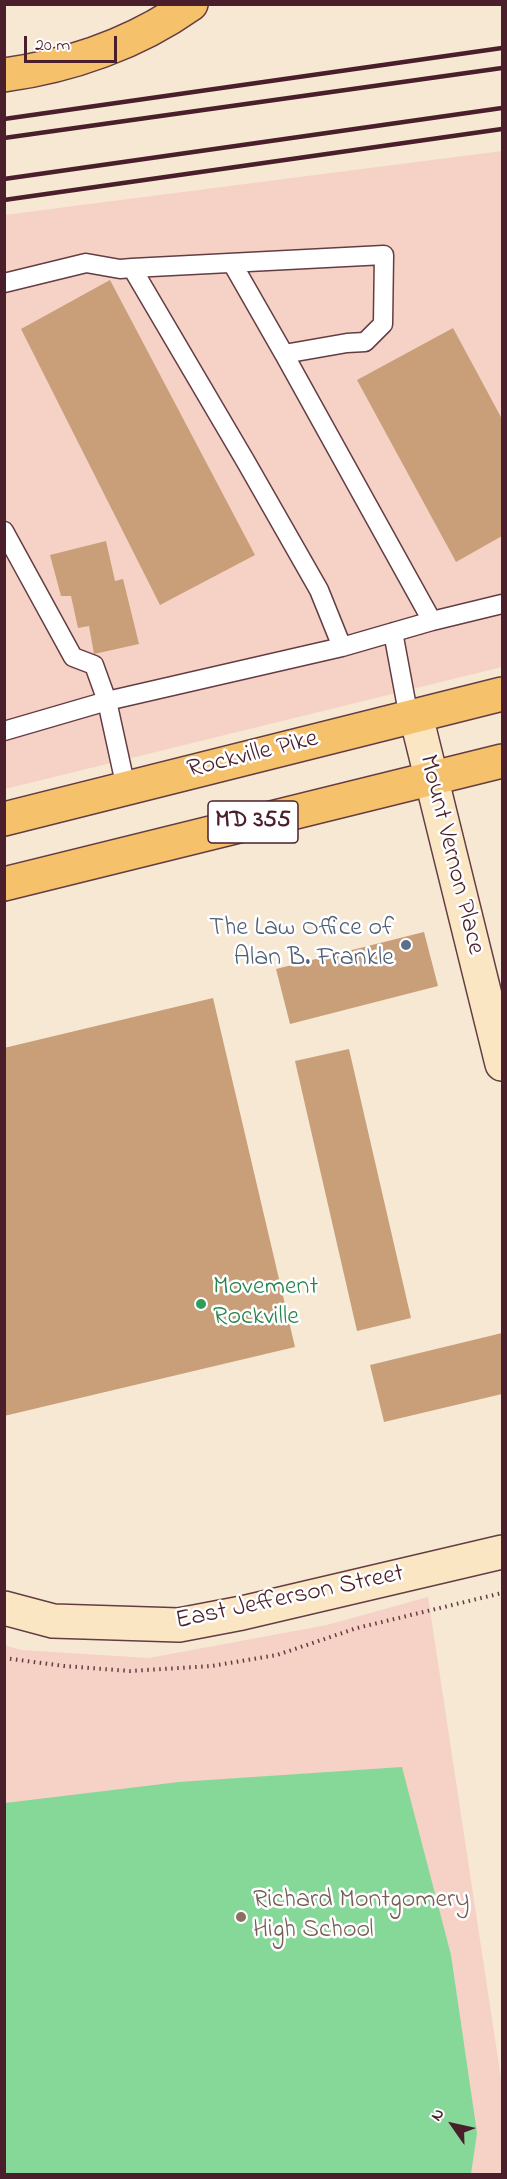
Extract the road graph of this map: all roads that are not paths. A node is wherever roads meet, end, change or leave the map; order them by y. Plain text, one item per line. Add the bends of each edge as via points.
1 (191, 4) edge
2 (4, 75) edge
3 (232, 263) junction
4 (132, 268) junction
5 (4, 283) edge
6 (284, 354) junction
7 (4, 531) edge
8 (502, 604) edge
9 (432, 621) junction
10 (393, 632) junction
11 (342, 647) junction
12 (502, 694) edge
13 (107, 701) junction
14 (412, 717) junction
15 (4, 731) edge
16 (502, 761) edge
17 (431, 778) junction
18 (126, 788) junction
19 (4, 819) edge
20 (4, 884) edge
21 (502, 1064) edge
22 (502, 1552) edge
23 (4, 1608) edge

1 - 2 main road via 124,44 35,71
3 - 4 lane
3 - 6 lane
3 - 6 lane via 384,255 383,324 365,342
4 - 5 lane via 86,263
4 - 11 lane via 319,590
6 - 9 lane
7 - 13 lane via 73,657 94,665
8 - 9 lane
9 - 10 lane
10 - 11 lane
10 - 14 lane
11 - 13 lane
12 - 14 main road, Rockville Pike / MD 355
13 - 15 lane
13 - 18 lane
14 - 17 street, Mount Vernon Place
14 - 18 main road, Rockville Pike / MD 355
16 - 17 main road, MD 355
17 - 20 main road, MD 355
17 - 21 street, Mount Vernon Place
18 - 19 main road, Rockville Pike / MD 355
22 - 23 street, East Jefferson Street via 179,1625 53,1621

